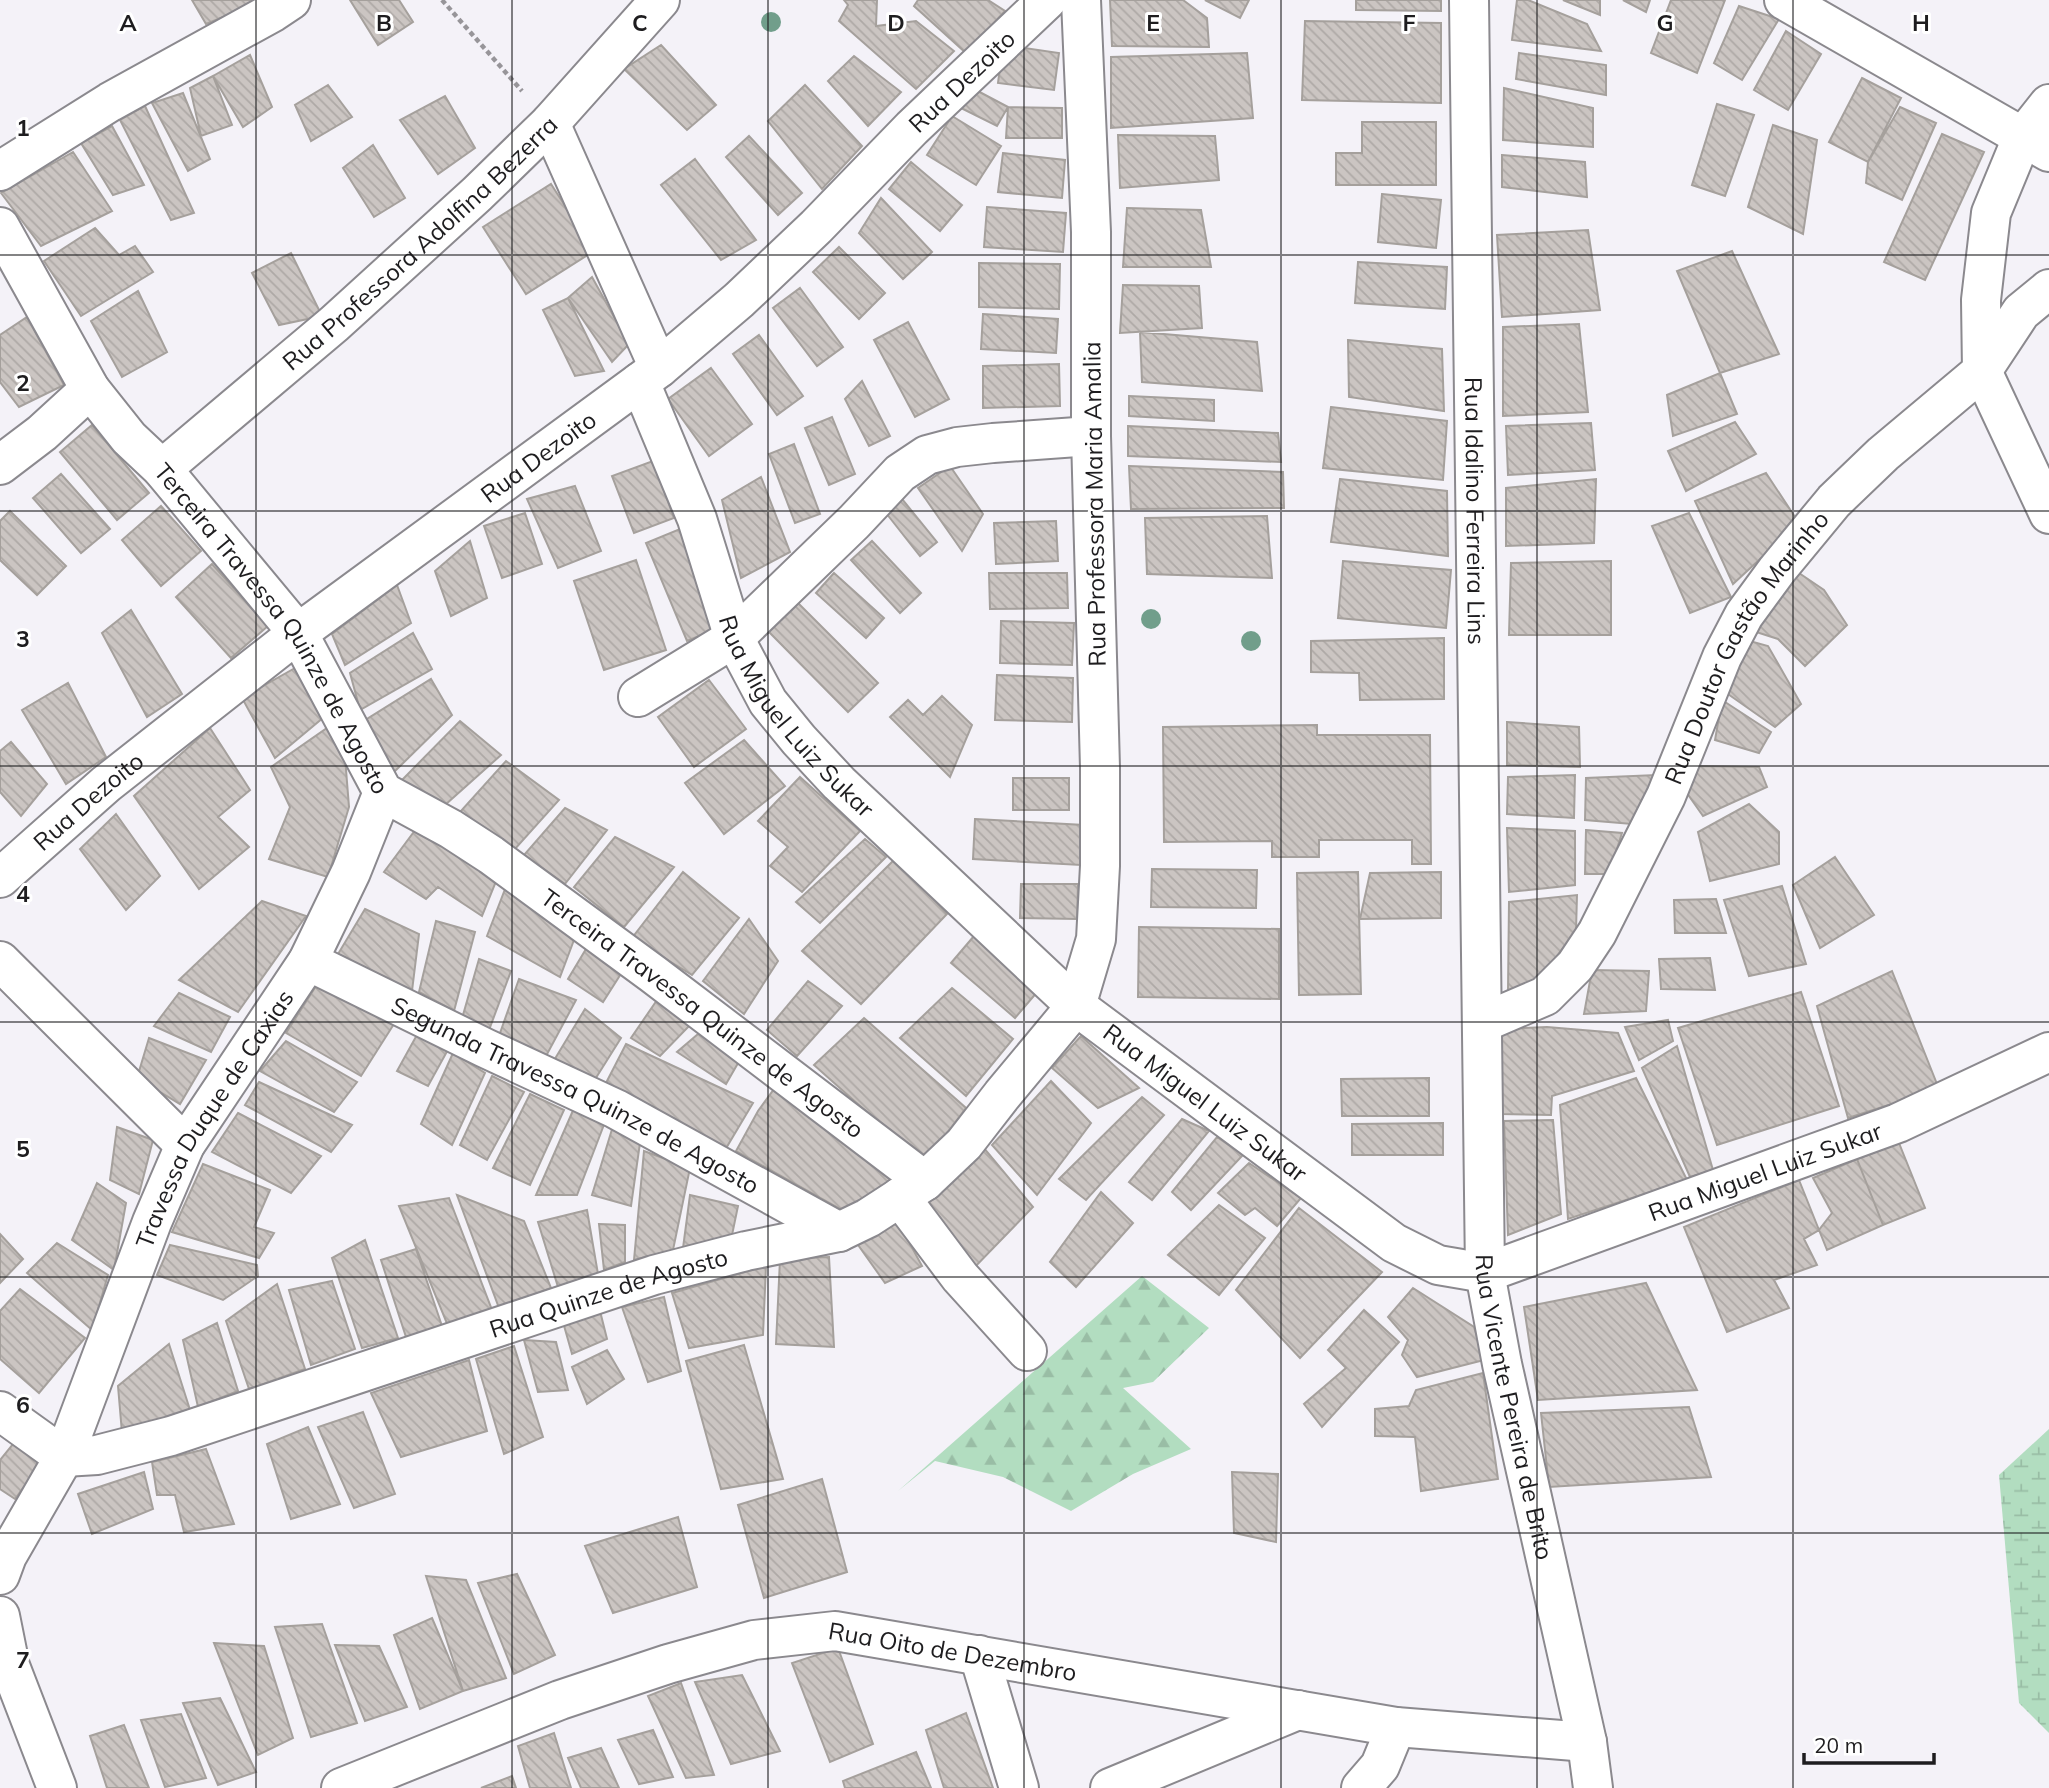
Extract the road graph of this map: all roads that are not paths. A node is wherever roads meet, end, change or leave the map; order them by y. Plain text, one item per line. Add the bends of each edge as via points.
1 (290, 0) edge
2 (660, 0) edge
3 (1047, 0) edge
4 (1081, 0) edge
5 (1469, 0) edge
6 (1784, 0) edge
7 (2049, 104) edge
8 (550, 122) junction
9 (2036, 145) edge
10 (0, 171) edge
11 (0, 227) edge
12 (2049, 289) edge
13 (1982, 371) junction
14 (650, 375) junction
15 (90, 389) junction
16 (1091, 436) junction
17 (0, 465) edge
18 (162, 469) junction
19 (2049, 514) edge
20 (298, 633) junction
21 (734, 638) junction
22 (638, 697) dead end
23 (383, 792) junction
24 (0, 878) edge
25 (0, 961) edge
26 (308, 961) junction
27 (1076, 1006) junction
28 (1482, 1023) junction
29 (2049, 1052) edge
30 (185, 1146) junction
31 (912, 1189) junction
32 (839, 1232) junction
33 (1485, 1273) junction
34 (1027, 1351) dead end
35 (0, 1411) edge
36 (64, 1457) junction
37 (0, 1576) edge
38 (0, 1616) edge
39 (979, 1655) junction
40 (1298, 1710) junction
41 (1396, 1727) junction
42 (1587, 1742) junction
43 (57, 1788) edge
44 (341, 1788) edge
45 (1020, 1788) edge
46 (1110, 1788) edge
47 (1361, 1788) edge
48 (1594, 1788) edge

1 - 10 street via 110,102
2 - 8 street, Rua Professora Adolfina Bezerra
3 - 14 street, Rua Dezoito via 739,300
4 - 16 street, Rua Professora Maria Amalia via 1091,232
5 - 28 street, Rua Idalino Ferreira Lins
6 - 9 street
7 - 9 street
8 - 14 street, Rua Miguel Luiz Sukar
8 - 18 street, Rua Professora Adolfina Bezerra via 334,324
9 - 13 street via 1991,213 1981,300
11 - 15 street, Terceira Travessa Quinze de Agosto
12 - 13 street, Rua Doutor Gastão Marinho via 2021,312
13 - 19 street
13 - 28 street, Rua Doutor Gastão Marinho via 1853,482 1777,570 1744,615 1722,657 1666,796 1597,933 1575,966 1545,996
14 - 20 street, Rua Dezoito
14 - 21 street, Rua Miguel Luiz Sukar
15 - 17 street
15 - 18 street, Terceira Travessa Quinze de Agosto via 129,438
16 - 21 street via 957,447 927,455 900,473
16 - 27 street, Rua Professora Maria Amalia via 1100,866 1096,939
18 - 20 street, Terceira Travessa Quinze de Agosto
20 - 23 street, Terceira Travessa Quinze de Agosto
20 - 24 street, Rua Dezoito via 106,784
21 - 22 street
21 - 27 street, Rua Miguel Luiz Sukar via 768,702 799,740
23 - 26 street, Travessa Duque de Caxias
23 - 31 street, Terceira Travessa Quinze de Agosto via 491,855 653,974
25 - 30 street
26 - 30 street, Travessa Duque de Caxias
26 - 32 street, Segunda Travessa Quinze de Agosto via 616,1109
27 - 31 street, Rua Quinze de Agosto via 964,1144
27 - 33 street, Rua Miguel Luiz Sukar via 1394,1243 1438,1265
28 - 33 street, Rua Vicente Pereira de Brito
29 - 33 street, Rua Miguel Luiz Sukar via 1898,1123
30 - 36 street, Travessa Duque de Caxias
31 - 32 street, Rua Quinze de Agosto
31 - 34 street, Terceira Travessa Quinze de Agosto via 960,1277
32 - 36 street, Rua Quinze de Agosto via 654,1275 172,1436 97,1455
33 - 42 street, Rua Vicente Pereira de Brito
35 - 36 street
36 - 37 street, Travessa Duque de Caxias
38 - 43 street via 10,1666
39 - 40 street, Rua Oito de Dezembro
39 - 44 street, Rua Oito de Dezembro via 835,1631 754,1640 560,1700
39 - 45 street
40 - 41 street, Rua Oito de Dezembro
40 - 46 street
41 - 42 street, Rua Oito de Dezembro
41 - 47 street via 1380,1766
42 - 48 street, Rua Vicente Pereira de Brito

